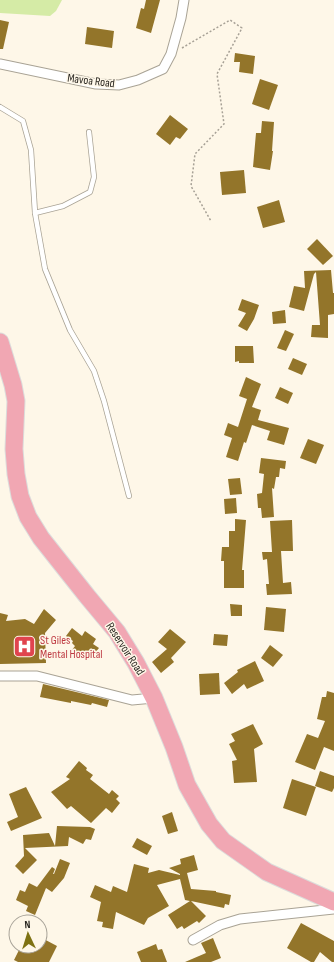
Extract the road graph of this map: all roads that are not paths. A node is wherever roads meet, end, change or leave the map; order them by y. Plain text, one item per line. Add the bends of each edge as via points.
1 (184, 0) edge
2 (0, 64) edge
3 (0, 107) edge
4 (89, 132) dead end
5 (35, 214) junction
6 (0, 342) edge
7 (129, 496) dead end
8 (0, 676) edge
9 (154, 698) junction
10 (334, 902) edge
11 (334, 909) edge
12 (193, 940) dead end

1 - 2 street, Mavoa Road via 171,54 163,69 138,80 119,85 96,84
3 - 5 lane via 23,121 31,150
4 - 5 lane via 94,177 90,192 63,206
5 - 7 lane via 45,269 70,330 94,371
6 - 9 highway, Reservoir Road via 14,393 16,474 20,496 28,517 41,538 117,632
8 - 9 street via 37,676 132,700
9 - 10 highway, Reservoir Road via 187,785 209,824 223,841 267,872
11 - 12 street via 240,919 220,924

